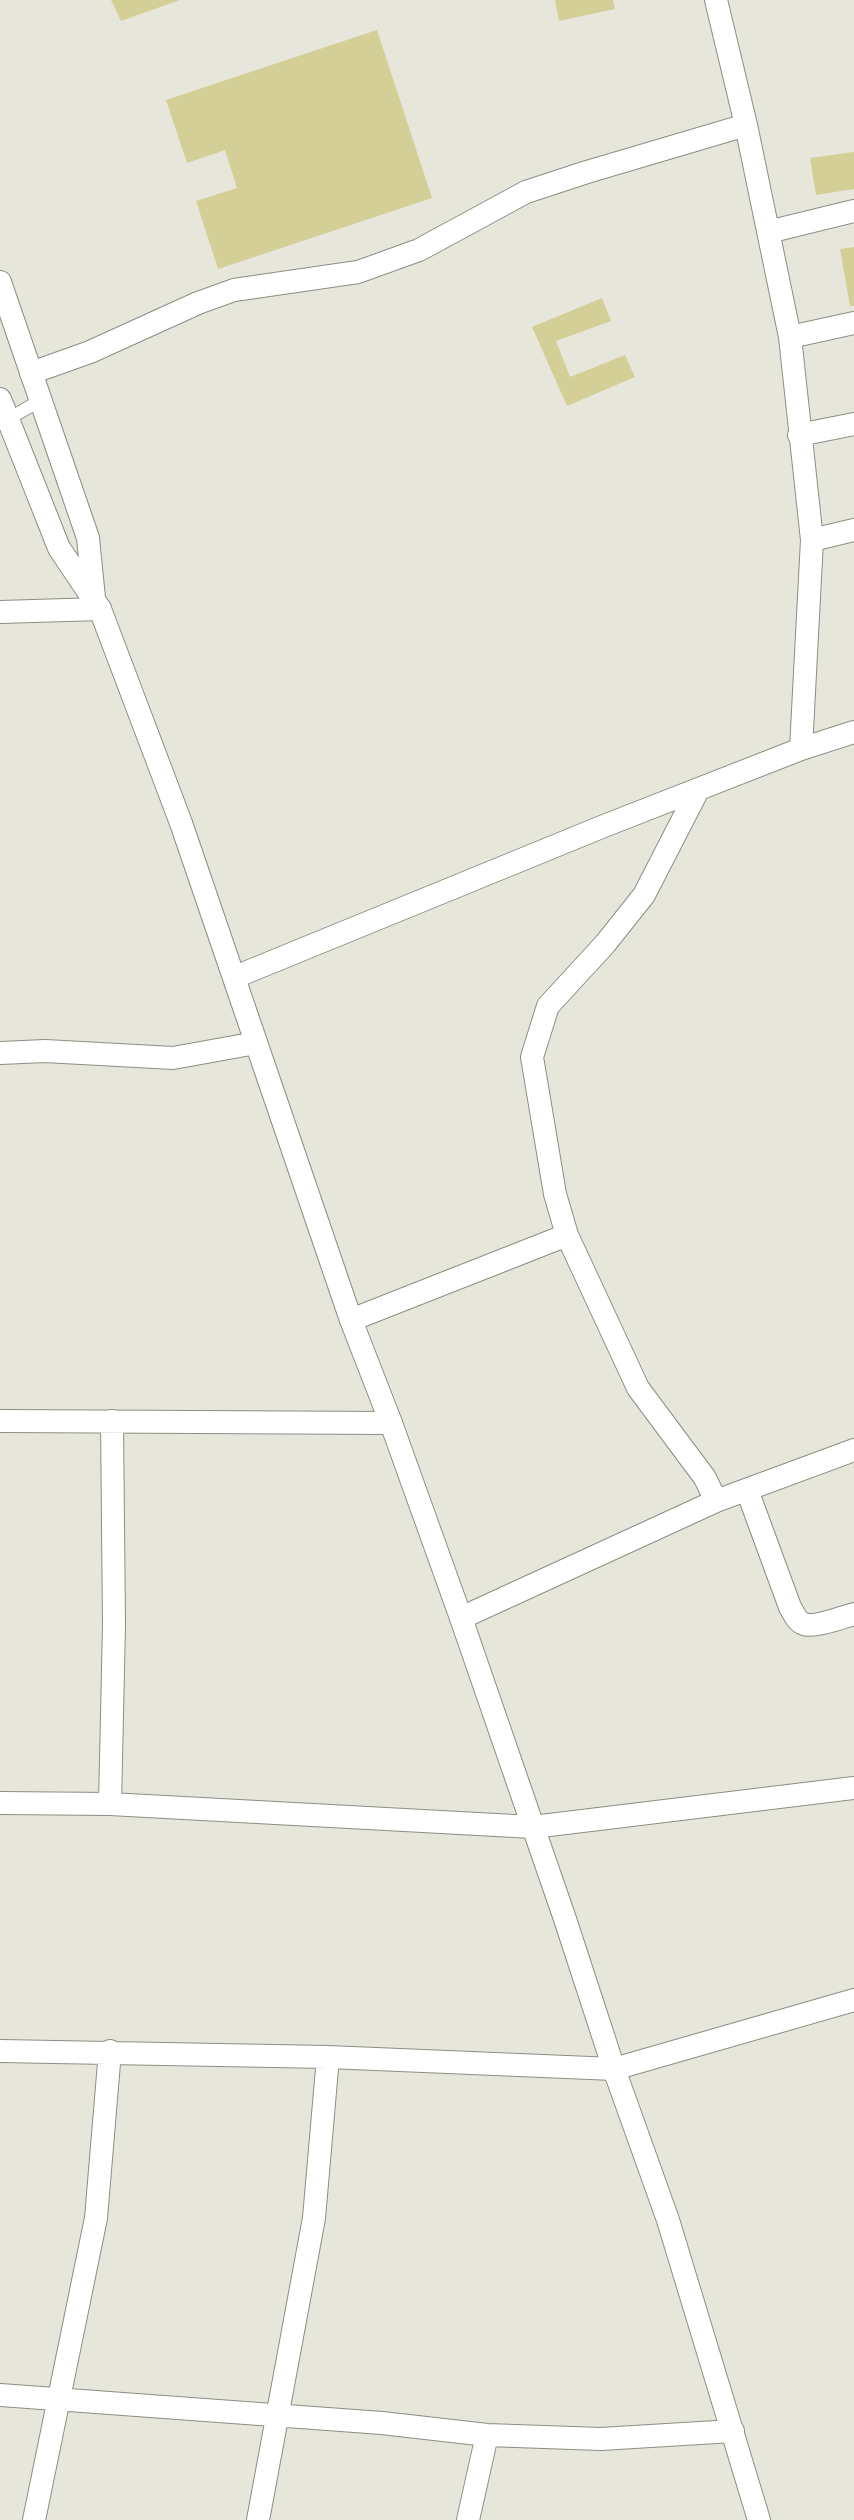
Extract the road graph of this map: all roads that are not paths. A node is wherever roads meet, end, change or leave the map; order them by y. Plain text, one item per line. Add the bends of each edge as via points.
1 (716, 0) edge
2 (746, 125) junction
3 (854, 211) edge
4 (768, 232) junction
5 (0, 282) edge
6 (854, 323) edge
7 (790, 337) junction
8 (31, 373) junction
9 (41, 400) junction
10 (3, 414) edge
11 (854, 424) edge
12 (799, 435) junction
13 (854, 530) edge
14 (812, 540) junction
15 (97, 605) junction
16 (0, 612) edge
17 (854, 732) edge
18 (801, 749) junction
19 (698, 790) junction
20 (235, 977) junction
21 (256, 1043) junction
22 (0, 1053) edge
23 (566, 1235) junction
24 (351, 1320) junction
25 (0, 1421) edge
26 (112, 1421) junction
27 (391, 1422) junction
28 (854, 1450) edge
29 (747, 1490) junction
30 (716, 1501) junction
31 (854, 1614) edge
32 (461, 1618) junction
33 (854, 1788) edge
34 (0, 1803) edge
35 (110, 1804) junction
36 (532, 1827) junction
37 (854, 2000) edge
38 (0, 2051) edge
39 (110, 2051) junction
40 (328, 2057) junction
41 (614, 2069) junction
42 (0, 2395) edge
43 (61, 2399) junction
44 (276, 2415) junction
45 (733, 2431) junction
46 (487, 2435) junction
47 (34, 2520) edge
48 (258, 2520) edge
49 (468, 2520) edge
50 (759, 2520) edge

1 - 2 street
2 - 4 street
2 - 8 street via 526,192 419,250 358,272 234,290 198,303 90,352
3 - 4 street
4 - 7 street
5 - 8 street
6 - 7 street
7 - 12 street
8 - 9 street
9 - 10 lane
9 - 15 street via 88,538
10 - 15 street via 59,548
11 - 12 street
12 - 14 street
13 - 14 street
14 - 18 street
15 - 16 street
15 - 20 street via 168,788
17 - 18 street
18 - 19 street
19 - 20 street
19 - 23 street via 644,895 605,944 548,1006 532,1057 555,1194
20 - 21 street
21 - 22 street via 174,1058 45,1051
21 - 24 street
23 - 24 street
23 - 30 street via 638,1388 705,1478
24 - 27 street
25 - 26 street
26 - 27 street
26 - 35 street via 114,1624
27 - 32 street
28 - 29 street
29 - 30 street
29 - 31 street via 790,1607 799,1621 804,1625 814,1624
30 - 32 street
32 - 36 street
33 - 36 street
34 - 35 street
35 - 36 street
36 - 41 street
37 - 41 street
38 - 39 street
39 - 40 street
39 - 43 street via 96,2218
40 - 41 street
40 - 44 street via 314,2218
41 - 45 street via 671,2227
42 - 43 street
43 - 44 street
43 - 47 street
44 - 46 street via 382,2423
44 - 48 street
45 - 46 street via 601,2439
45 - 50 street
46 - 49 street

